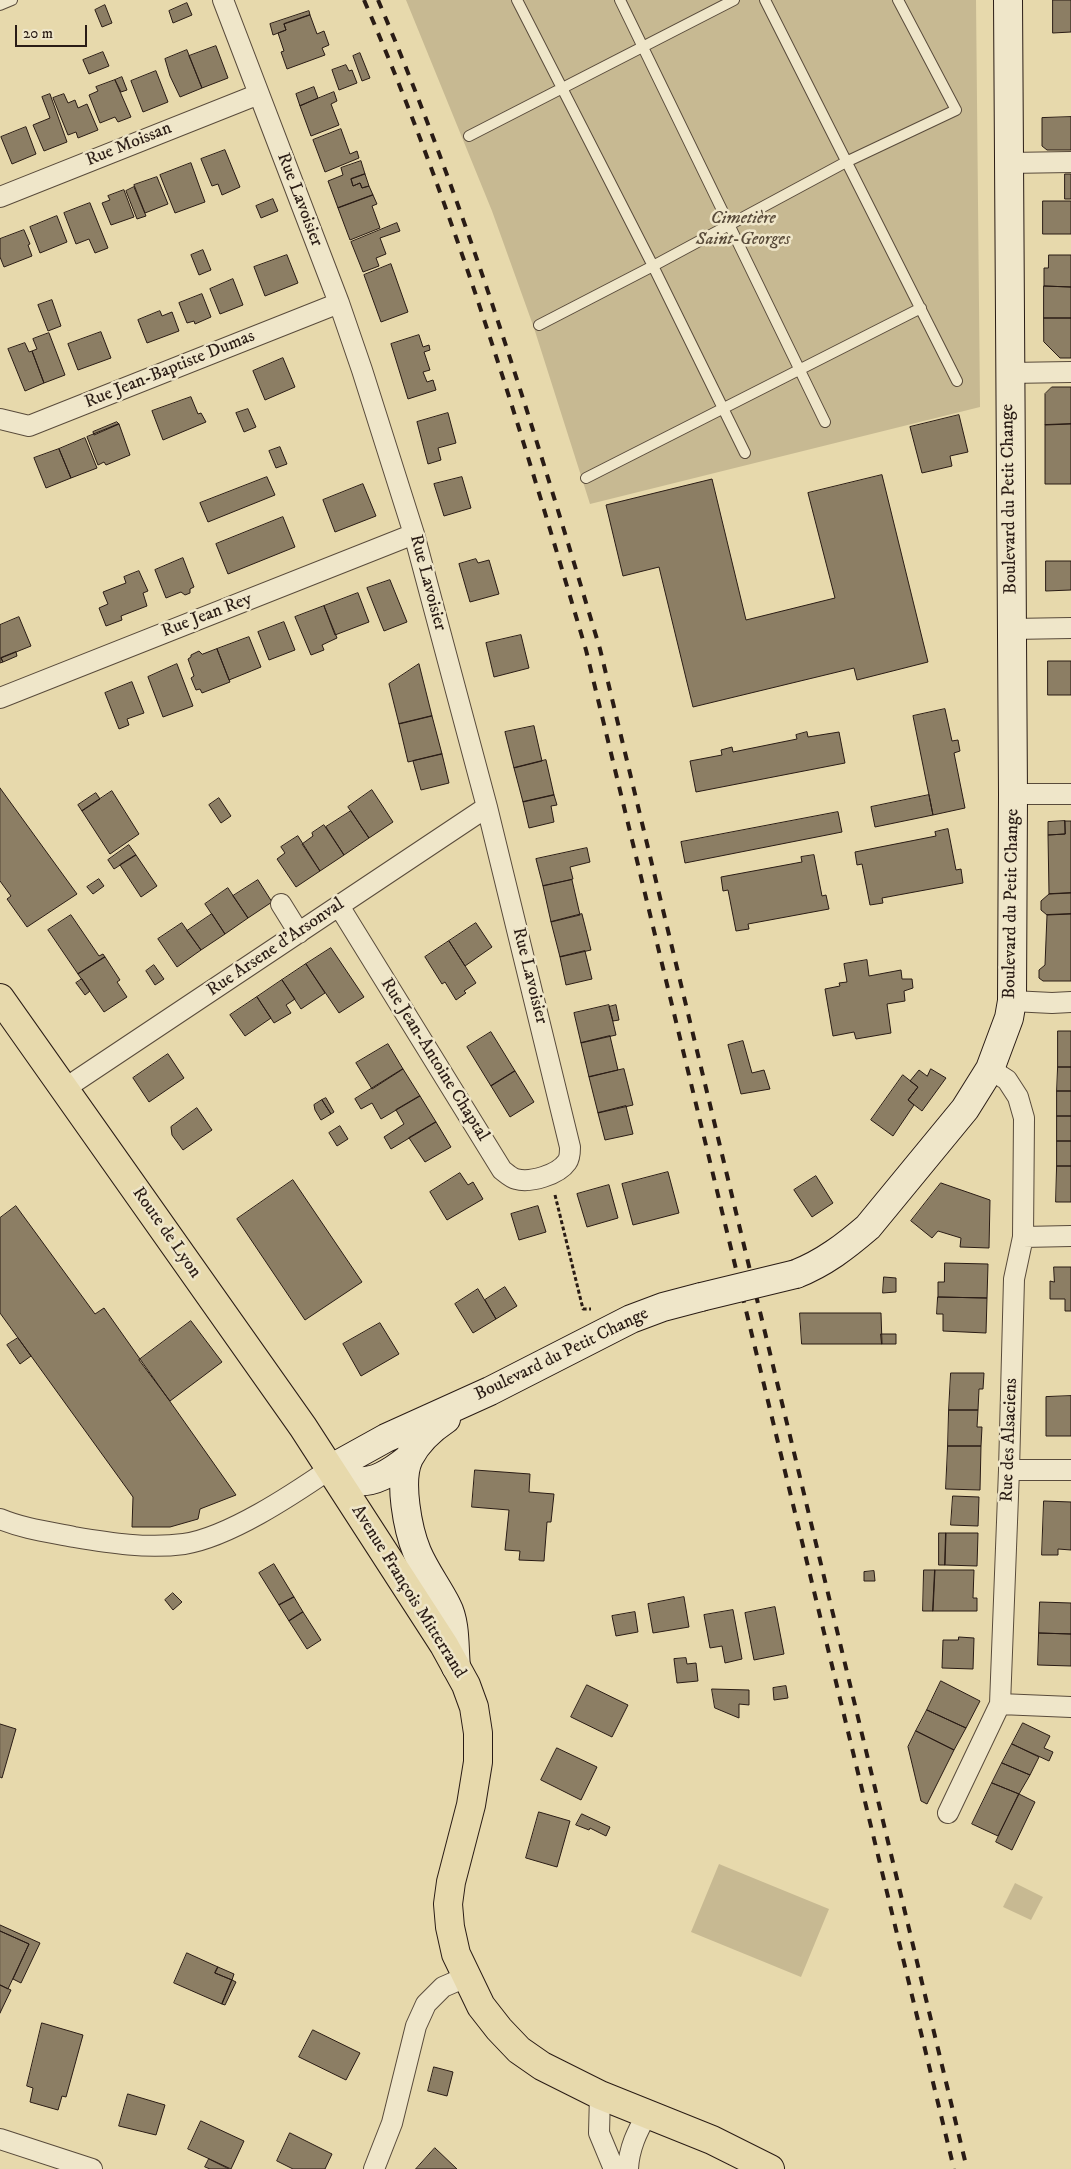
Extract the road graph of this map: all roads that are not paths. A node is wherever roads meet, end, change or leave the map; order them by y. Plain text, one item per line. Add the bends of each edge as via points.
1 (12, 0) edge
2 (223, 0) edge
3 (517, 0) edge
4 (620, 0) edge
5 (734, 0) edge
6 (765, 0) edge
7 (898, 0) edge
8 (1008, 0) edge
9 (0, 5) edge
10 (644, 47) junction
11 (562, 90) junction
12 (259, 94) junction
13 (469, 136) dead end
14 (846, 162) junction
15 (1071, 162) edge
16 (1008, 163) junction
17 (0, 197) edge
18 (730, 224) junction
19 (653, 266) junction
20 (339, 303) junction
21 (921, 308) junction
22 (539, 324) dead end
23 (799, 368) junction
24 (1071, 372) edge
25 (1009, 373) junction
26 (957, 381) dead end
27 (723, 409) junction
28 (0, 420) edge
29 (825, 422) dead end
30 (745, 453) dead end
31 (586, 478) dead end
32 (414, 534) junction
33 (1011, 628) junction
34 (1071, 628) edge
35 (0, 698) edge
36 (1013, 794) junction
37 (1071, 794) edge
38 (487, 807) junction
39 (281, 904) dead end
40 (339, 906) junction
41 (299, 933) junction
42 (0, 998) edge
43 (1012, 1001) junction
44 (1071, 1002) edge
45 (990, 1069) junction
46 (64, 1089) junction
47 (550, 1174) joint
48 (1071, 1236) edge
49 (1023, 1237) junction
50 (490, 1391) junction
51 (408, 1460) junction
52 (330, 1469) junction
53 (1010, 1470) junction
54 (1071, 1470) edge
55 (0, 1519) edge
56 (456, 1667) junction
57 (1000, 1704) junction
58 (1071, 1707) edge
59 (948, 1813) dead end
60 (466, 1977) junction
61 (600, 2094) junction
62 (647, 2114) junction
63 (0, 2140) edge
64 (92, 2169) edge
65 (374, 2169) edge
66 (614, 2169) edge
67 (628, 2169) edge
68 (770, 2169) edge

1 - 9 lane
2 - 12 street, Rue Lavoisier
3 - 11 lane
4 - 10 lane
5 - 10 lane
6 - 14 lane
7 - 14 lane via 956,110
8 - 16 main road, Boulevard du Petit Change
10 - 11 lane
10 - 18 lane
11 - 13 lane
11 - 19 lane
12 - 17 street, Rue Moissan
12 - 20 street, Rue Lavoisier
14 - 18 lane
14 - 21 lane
15 - 16 street
16 - 25 main road, Boulevard du Petit Change
18 - 19 lane
18 - 23 lane
19 - 22 lane
19 - 27 lane
20 - 28 street, Rue Jean-Baptiste Dumas via 29,426
20 - 32 street, Rue Lavoisier
21 - 23 lane
21 - 26 lane
23 - 27 lane
23 - 29 lane
24 - 25 street
25 - 33 main road, Boulevard du Petit Change
27 - 30 lane
27 - 31 lane
32 - 35 street, Rue Jean Rey
32 - 38 street, Rue Lavoisier
33 - 34 street
33 - 36 main road, Boulevard du Petit Change
36 - 37 street
36 - 43 main road, Boulevard du Petit Change
38 - 40 street, Rue Arsene d'Arsonval
38 - 47 street, Rue Lavoisier via 570,1146 568,1160
39 - 41 street
40 - 41 street, Rue Arsene d'Arsonval
40 - 47 street, Rue Jean-Antoine Chaptal via 502,1170 514,1179 524,1180
41 - 46 street, Rue Arsene d'Arsonval
42 - 46 main road, Route de Lyon
43 - 44 street
43 - 45 main road, Boulevard du Petit Change
45 - 49 street, Rue des Alsaciens via 1007,1080 1018,1097 1024,1118
45 - 50 main road, Boulevard du Petit Change, bridge via 965,1109 868,1227 818,1265 796,1274 663,1307 631,1319
46 - 52 main road, Route de Lyon
48 - 49 street
49 - 53 street, Rue des Alsaciens via 1014,1280
50 - 51 main road via 435,1426 419,1442
50 - 52 main road, Boulevard du Petit Change via 386,1438
51 - 52 main road via 393,1471 363,1482 351,1480
51 - 56 main road via 404,1494 406,1515 417,1552 448,1606
52 - 55 street via 250,1518 215,1535 185,1544 115,1544 16,1526
52 - 56 main road, Avenue François Mitterrand
53 - 54 street
53 - 57 street, Rue des Alsaciens
56 - 60 main road, Avenue François Mitterrand via 474,1707 478,1733 478,1762 471,1805 448,1904 456,1954
57 - 58 street
57 - 59 street, Rue des Alsaciens
60 - 61 main road, Avenue François Mitterrand via 481,2006 519,2050 542,2066
60 - 65 street via 443,1987 426,2004 416,2026 392,2123
61 - 62 main road, Avenue François Mitterrand
61 - 66 street via 599,2133
62 - 67 street via 628,2155
62 - 68 main road, Avenue François Mitterrand via 712,2140
63 - 64 street

